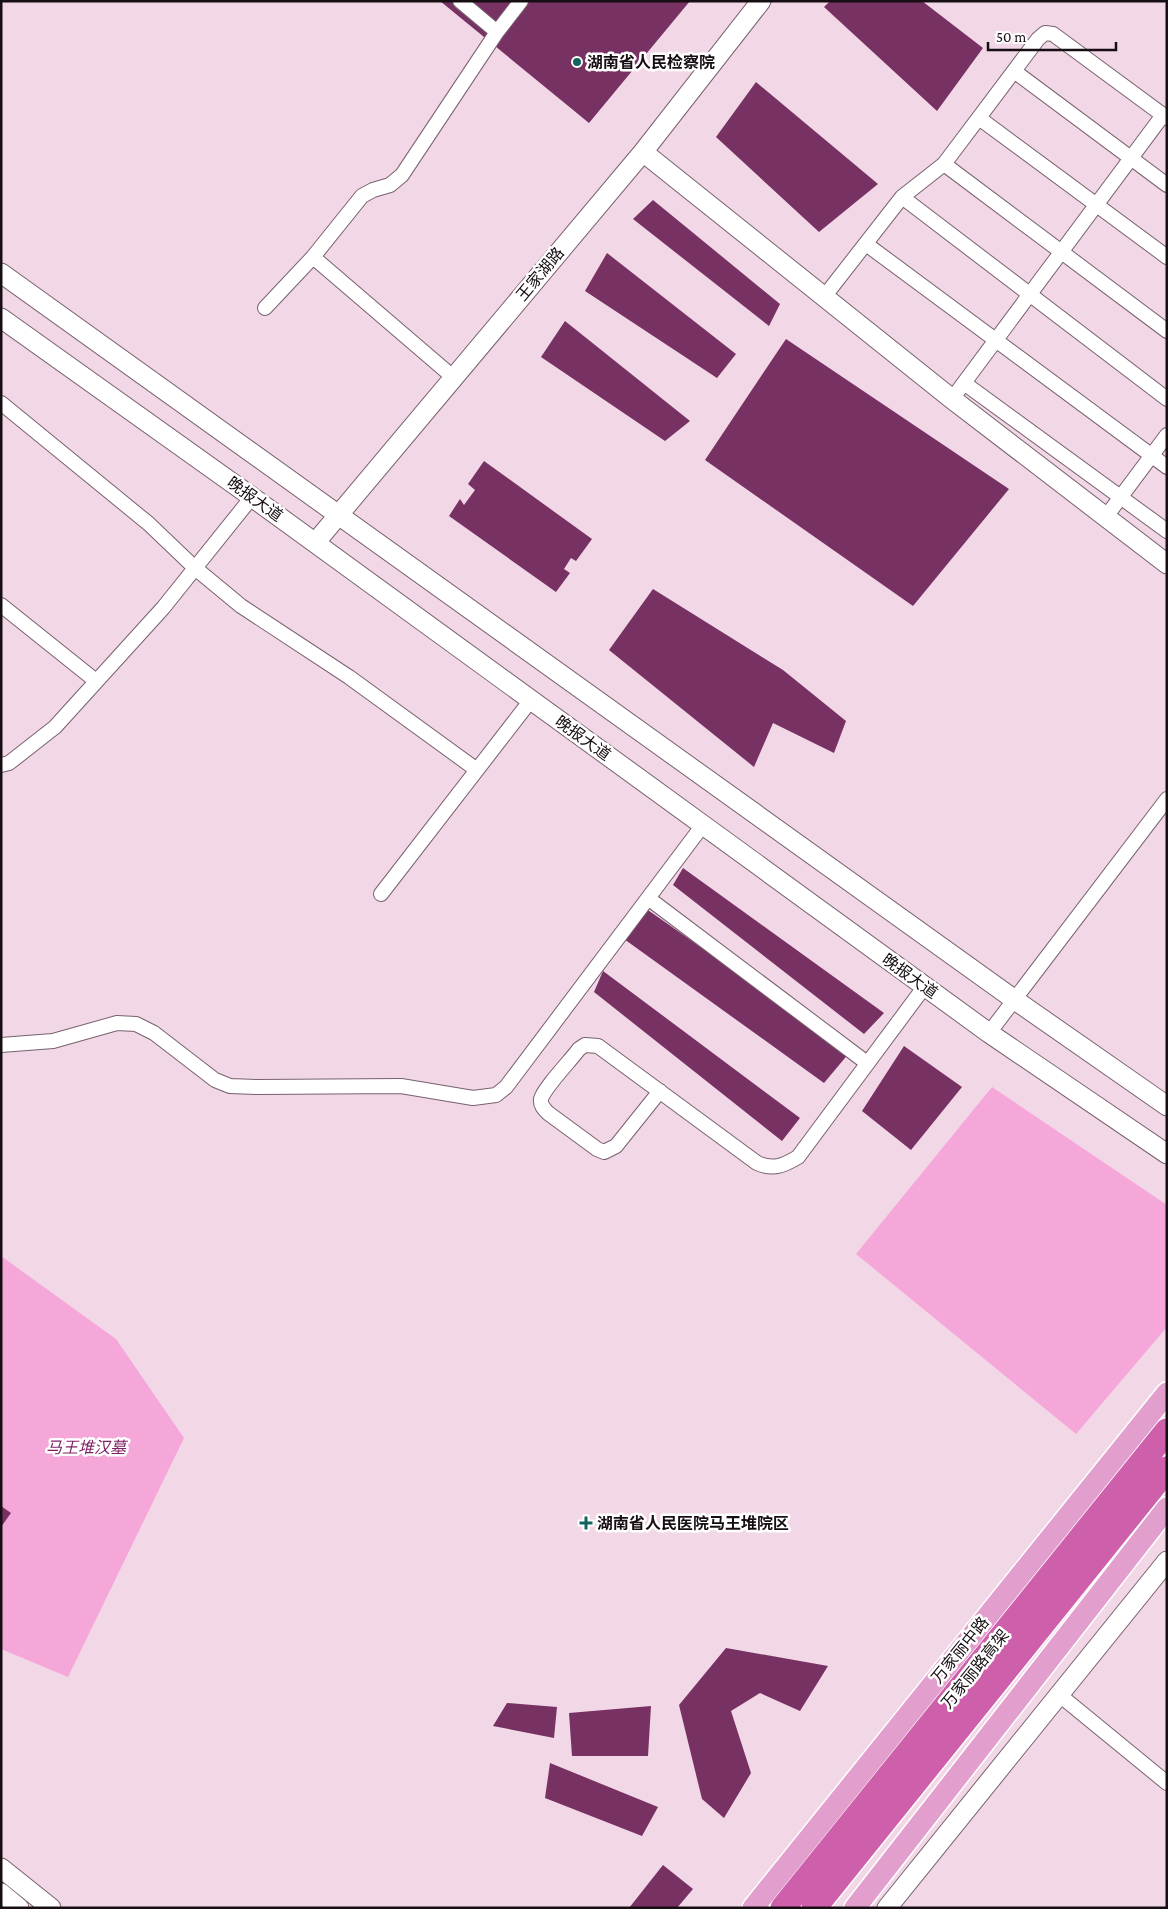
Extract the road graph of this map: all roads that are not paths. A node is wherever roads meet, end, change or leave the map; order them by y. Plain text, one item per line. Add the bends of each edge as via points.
1 (460, 1) edge
2 (521, 1) edge
3 (761, 1) edge
4 (497, 32) junction
5 (1014, 71) junction
6 (1165, 117) edge
7 (979, 118) junction
8 (643, 152) junction
9 (1131, 158) junction
10 (944, 164) junction
11 (1167, 185) edge
12 (902, 197) junction
13 (1097, 204) junction
14 (866, 244) junction
15 (1061, 253) junction
16 (313, 257) junction
17 (1167, 257) edge
18 (1, 273) edge
19 (1030, 294) junction
20 (824, 297) junction
21 (266, 308) dead end
22 (1, 318) edge
23 (1167, 331) edge
24 (996, 340) junction
25 (454, 377) junction
26 (964, 382) junction
27 (952, 399) junction
28 (1167, 399) edge
29 (1, 403) edge
30 (1167, 435) edge
31 (1151, 456) junction
32 (1167, 467) edge
33 (252, 497) junction
34 (1120, 498) junction
35 (338, 514) junction
36 (1105, 518) junction
37 (1167, 531) edge
38 (315, 543) junction
39 (1167, 564) edge
40 (194, 568) junction
41 (1, 605) edge
42 (96, 681) junction
43 (531, 700) junction
44 (1, 765) edge
45 (477, 770) junction
46 (1167, 799) edge
47 (703, 826) junction
48 (380, 894) dead end
49 (648, 898) junction
50 (925, 986) junction
51 (1015, 1000) junction
52 (989, 1034) junction
53 (1, 1045) edge
54 (867, 1063) junction
55 (660, 1092) junction
56 (1167, 1106) edge
57 (1167, 1154) edge
58 (1167, 1393) edge
59 (1167, 1431) edge
60 (1167, 1469) edge
61 (1167, 1508) edge
62 (1167, 1561) edge
63 (1062, 1697) dead end
64 (1167, 1783) edge
65 (1, 1868) edge
66 (1, 1894) edge
67 (19, 1908) edge
68 (51, 1908) edge
69 (753, 1908) edge
70 (784, 1908) edge
71 (814, 1908) edge
72 (855, 1908) edge
73 (887, 1908) edge

1 - 4 street
2 - 4 street
3 - 8 main road, 王家湖路
4 - 16 street via 402,175 390,185 362,196
5 - 6 street via 1041,35 1049,33
5 - 7 street
5 - 9 street
6 - 9 street
7 - 10 street
7 - 13 street
8 - 20 main road
8 - 25 main road, 王家湖路
9 - 11 street
9 - 13 street
10 - 12 street
10 - 15 street
12 - 14 street
12 - 19 street
13 - 15 street
13 - 17 street
14 - 20 street
14 - 24 street
15 - 19 street
15 - 23 street
16 - 21 street
16 - 25 street
18 - 35 main road
19 - 24 street
19 - 28 street
20 - 27 main road
22 - 33 main road, 晚报大道
24 - 26 street
24 - 31 street
25 - 35 main road, 王家湖路
26 - 27 street
26 - 34 street
27 - 36 main road
29 - 40 street via 149,524
30 - 31 street
31 - 32 street
31 - 34 street
33 - 38 main road, 晚报大道
33 - 40 street
34 - 36 street
34 - 37 street
35 - 38 main road, 王家湖路
35 - 51 main road
36 - 39 main road
38 - 43 main road, 晚报大道
40 - 42 street via 163,608
40 - 45 street via 241,606 349,677
41 - 42 street
42 - 44 street via 54,727 9,763
43 - 45 street
43 - 47 main road, 晚报大道
45 - 48 street
46 - 51 street
47 - 49 street
47 - 50 main road, 晚报大道
49 - 53 street via 506,1087 496,1095 473,1098 401,1086 230,1086 215,1080 154,1033 136,1024 117,1023 53,1041
49 - 54 street
50 - 52 main road, 晚报大道
50 - 54 street
51 - 52 street
51 - 56 main road
52 - 57 main road, 晚报大道
54 - 55 street via 798,1157 776,1168 757,1163
55 - 55 street via 598,1046 585,1045 545,1090 541,1105 604,1152 616,1146
58 - 69 main road, 万家丽中路
59 - 70 highway, 万家丽路高架
60 - 71 highway, 万家丽路高架
61 - 72 main road
62 - 73 main road
63 - 64 street
65 - 68 main road
66 - 67 main road

